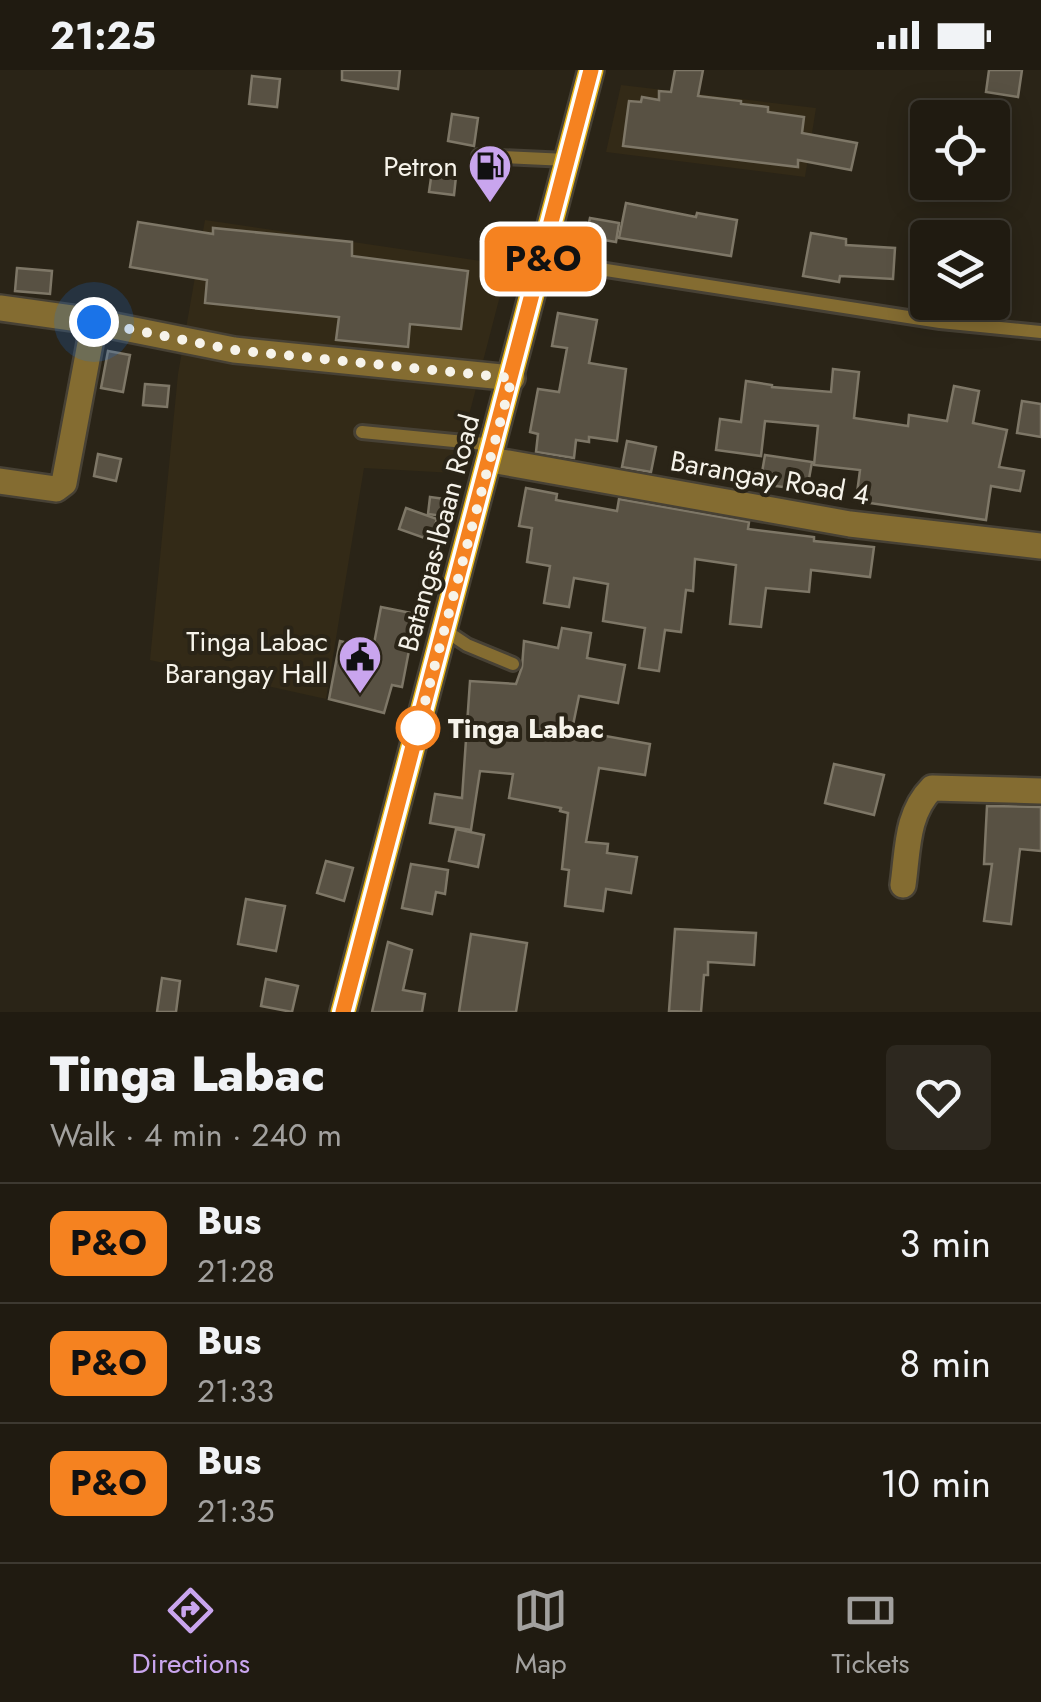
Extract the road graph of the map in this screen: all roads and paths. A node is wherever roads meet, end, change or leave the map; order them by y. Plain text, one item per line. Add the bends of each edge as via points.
1 (591, 70) edge
2 (479, 156) dead end
3 (570, 160) junction
4 (542, 260) junction
5 (0, 308) edge
6 (94, 322) junction
7 (1041, 332) edge
8 (512, 378) junction
9 (362, 432) dead end
10 (493, 452) junction
11 (0, 481) edge
12 (1041, 546) edge
13 (443, 629) junction
14 (513, 664) dead end
15 (1041, 791) edge
16 (903, 885) dead end
17 (343, 1012) edge

1 - 3 main road, Batangas-Ibaan Road
2 - 3 lane
3 - 4 main road, Batangas-Ibaan Road
4 - 7 lane
4 - 8 main road, Batangas-Ibaan Road
5 - 6 street
6 - 8 street via 234,350
6 - 11 street via 64,483 56,489
8 - 10 main road, Batangas-Ibaan Road
9 - 10 lane
10 - 12 street, Barangay Road 4 via 850,524
10 - 13 main road, Batangas-Ibaan Road
13 - 14 lane
13 - 17 main road, Batangas-Ibaan Road
15 - 16 street via 932,788 911,821

